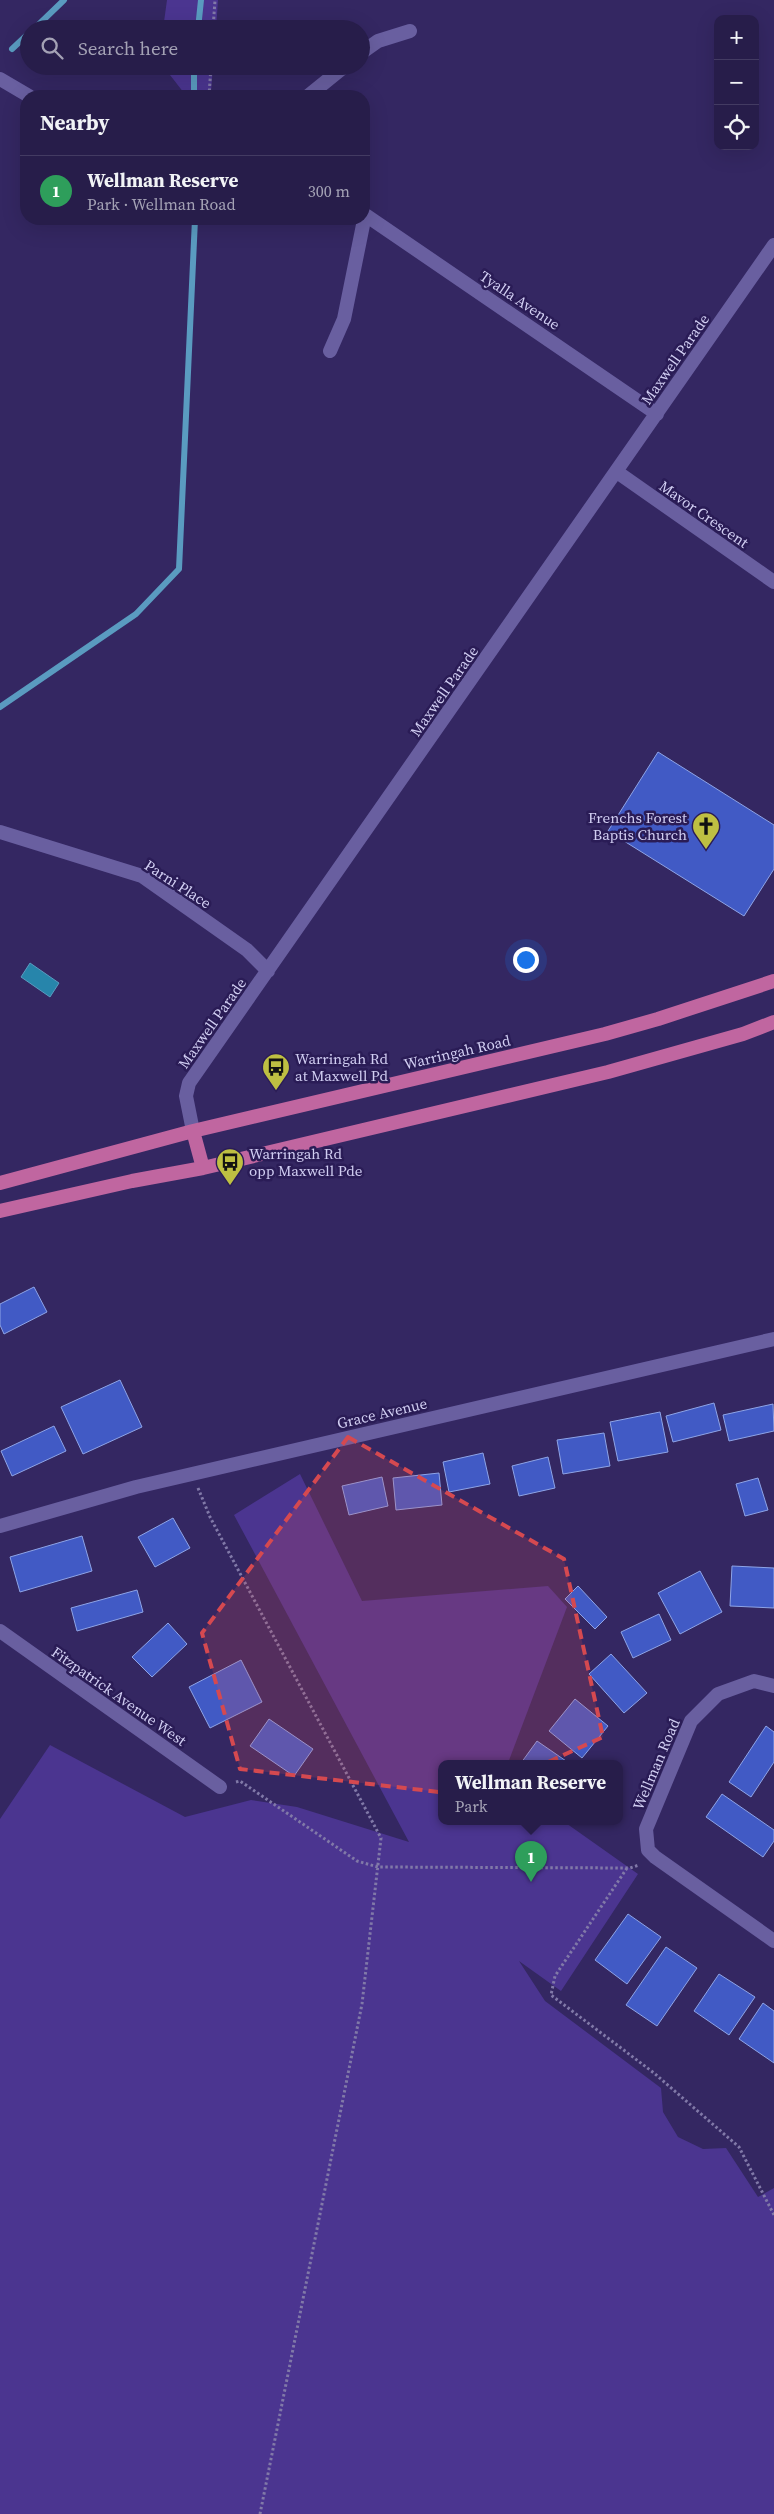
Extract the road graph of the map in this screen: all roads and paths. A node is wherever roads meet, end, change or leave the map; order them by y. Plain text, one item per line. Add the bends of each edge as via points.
1 (215, 0) edge
2 (214, 20) edge
3 (410, 31) dead end
4 (370, 47) edge
5 (210, 75) edge
6 (333, 75) edge
7 (0, 79) edge
8 (209, 90) edge
9 (315, 90) edge
10 (20, 91) edge
11 (370, 218) edge
12 (362, 225) edge
13 (774, 246) edge
14 (330, 351) dead end
15 (657, 414) junction
16 (616, 472) junction
17 (774, 582) edge
18 (0, 832) edge
19 (268, 971) junction
20 (774, 981) edge
21 (774, 1022) edge
22 (193, 1131) junction
23 (203, 1168) junction
24 (0, 1183) edge
25 (0, 1211) edge
26 (774, 1339) edge
27 (192, 1474) junction
28 (0, 1526) edge
29 (0, 1631) edge
30 (774, 1686) edge
31 (220, 1787) joint
32 (655, 1857) junction
33 (378, 1867) junction
34 (627, 1868) junction
35 (774, 1941) edge
36 (774, 2215) edge
37 (260, 2514) edge

1 - 2 path
3 - 4 street
5 - 8 path
6 - 9 street
7 - 10 street
11 - 15 street, Tyalla Avenue
12 - 14 street via 344,319
13 - 15 street, Maxwell Parade
15 - 16 street, Maxwell Parade
16 - 17 street, Mavor Crescent
16 - 19 street, Maxwell Parade
18 - 19 street, Parni Place via 142,876 247,950
19 - 22 street, Maxwell Parade via 189,1083 186,1096
20 - 22 highway, Warringah Road via 605,1034
21 - 23 highway via 743,1034 608,1072
22 - 23 highway, Maxwell Parade
22 - 24 highway, Warringah Road
23 - 25 highway
26 - 27 street, Grace Avenue
27 - 28 street, Grace Avenue
27 - 33 path via 210,1517 381,1838
29 - 31 street, Fitzpatrick Avenue West
30 - 32 street, Wellman Road via 754,1681 718,1694 691,1721 646,1830 648,1850
31 - 33 path via 240,1781 357,1861
32 - 34 path
32 - 35 street
33 - 34 path
33 - 37 path via 362,2004
34 - 36 path via 554,1976 551,1995 654,2073 739,2147

